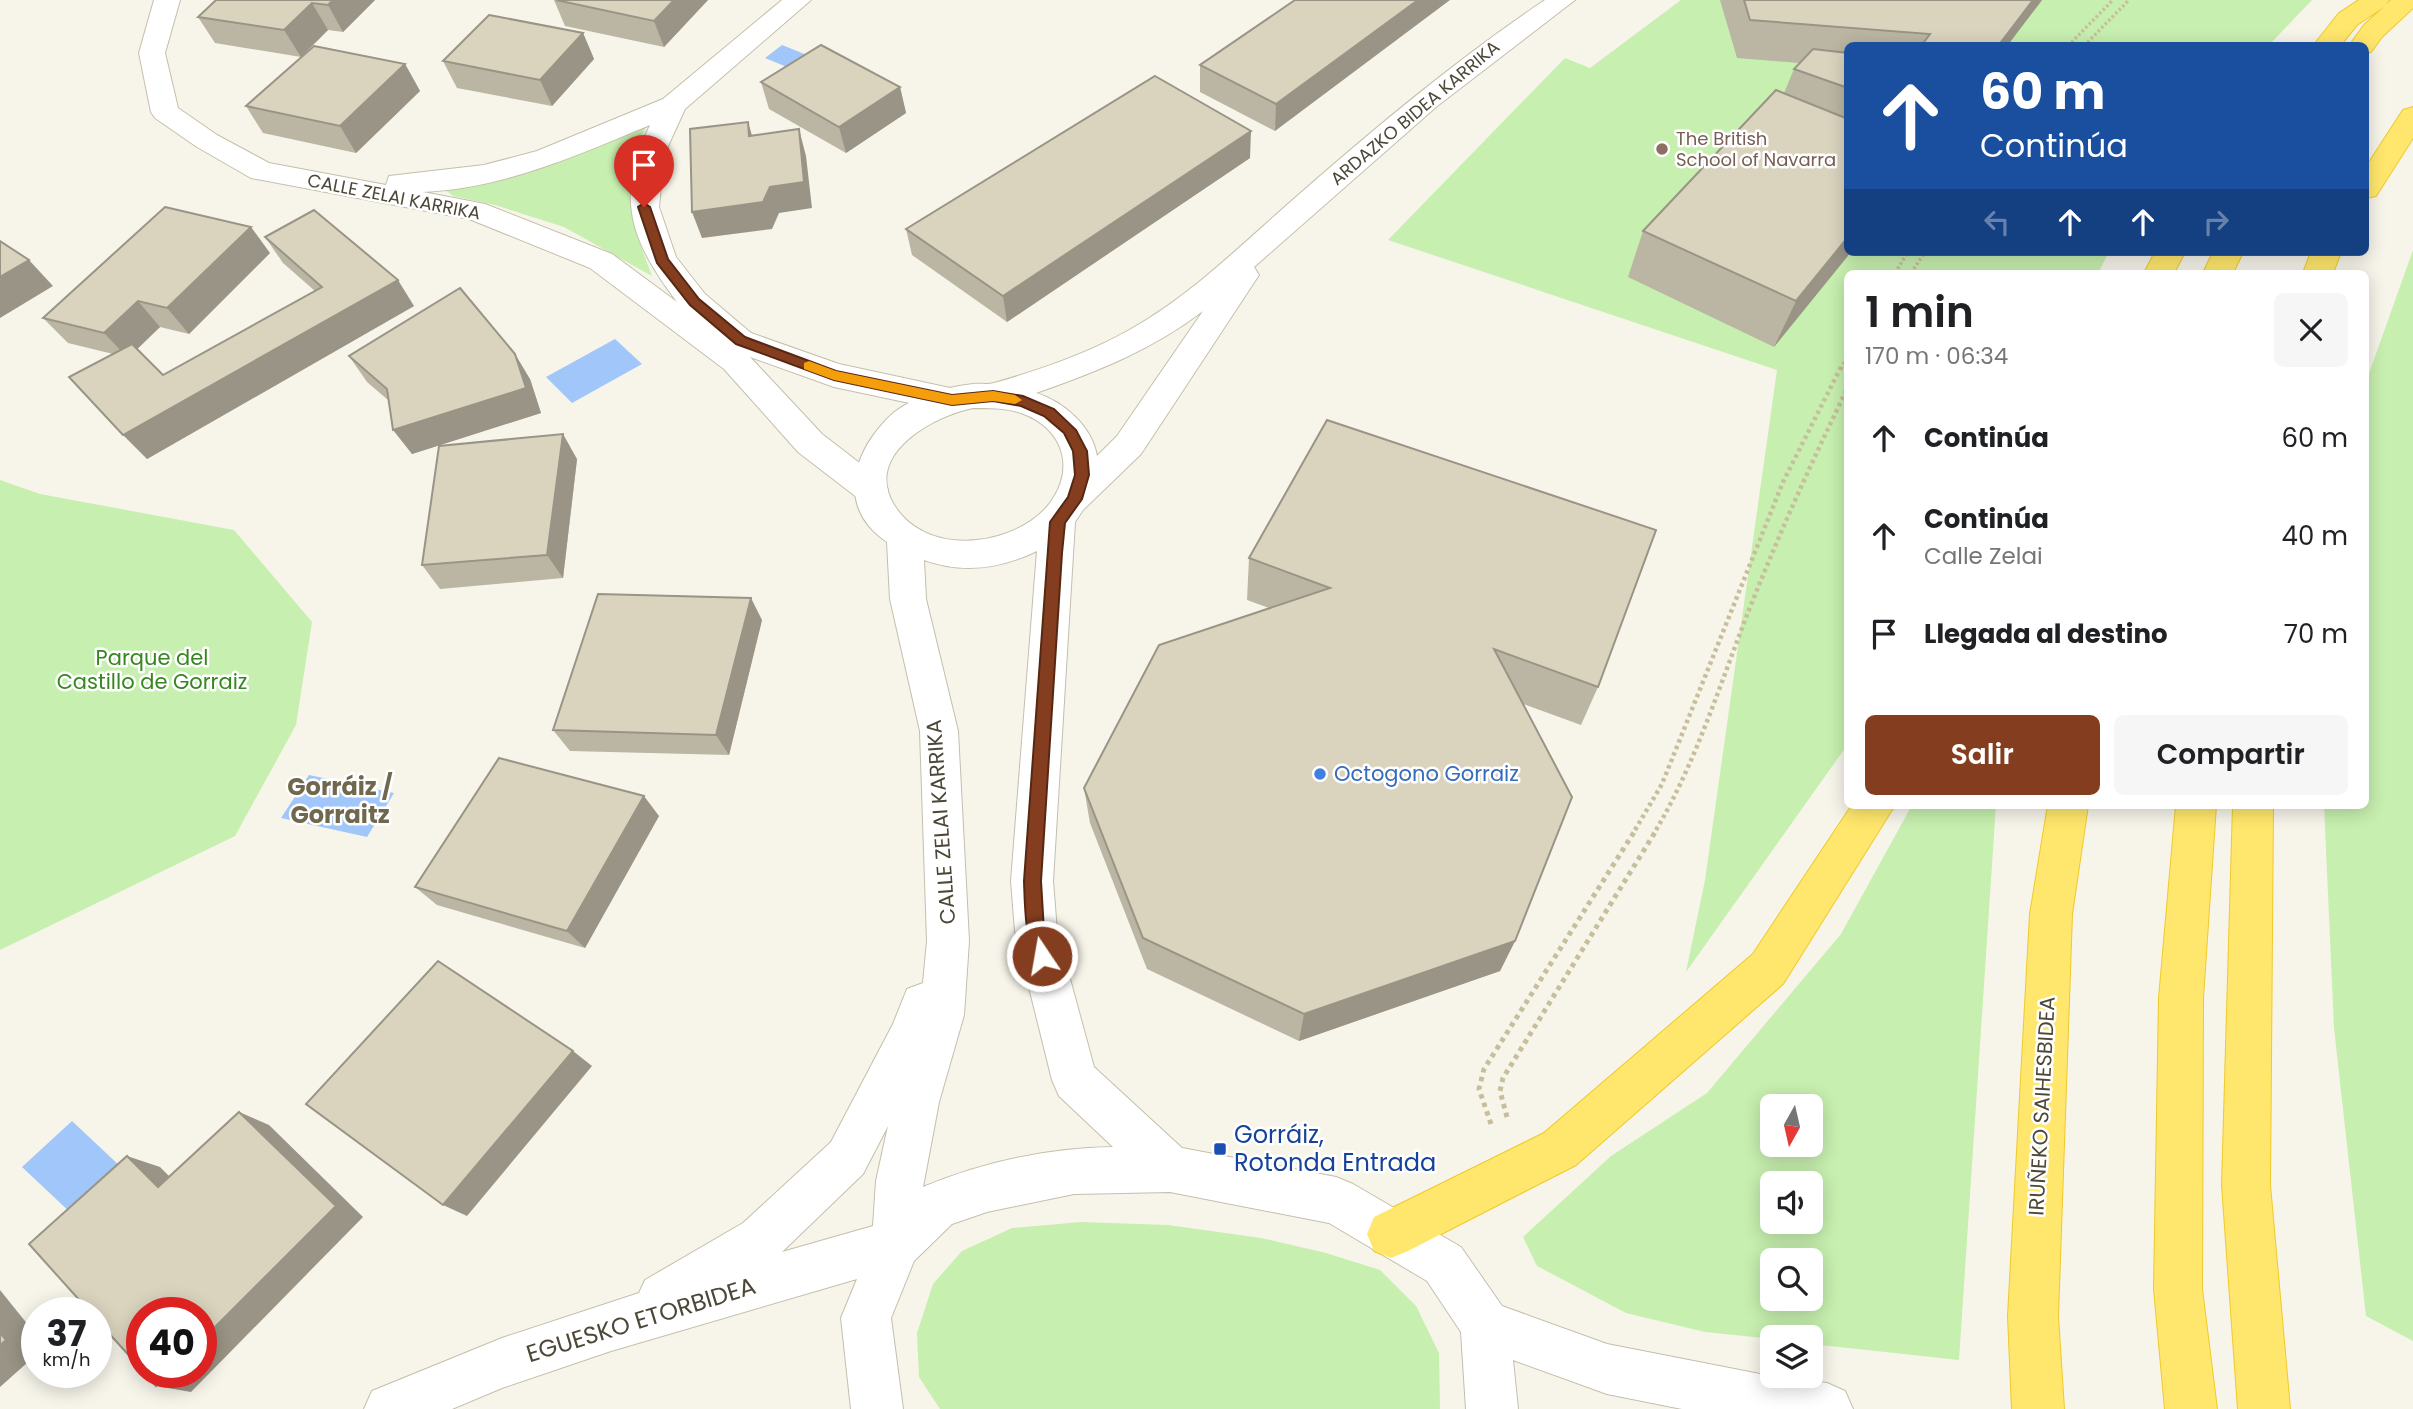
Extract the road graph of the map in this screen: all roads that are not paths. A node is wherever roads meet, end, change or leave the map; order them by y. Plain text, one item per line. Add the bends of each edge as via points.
1 (167, 0) edge
2 (798, 0) edge
3 (1562, 0) edge
4 (2376, 0) edge
5 (2406, 0) edge
6 (2329, 42) edge
7 (2365, 42) edge
8 (673, 105) junction
9 (2413, 116) edge
10 (2369, 184) edge
11 (334, 185) junction
12 (1273, 233) junction
13 (993, 396) junction
14 (952, 400) junction
15 (871, 490) junction
16 (1066, 510) junction
17 (905, 539) junction
18 (1872, 809) edge
19 (2067, 809) edge
20 (2196, 809) edge
21 (2253, 809) edge
22 (948, 941) junction
23 (1170, 1169) junction
24 (1391, 1234) junction
25 (897, 1244) junction
26 (1485, 1325) junction
27 (611, 1326) junction
28 (390, 1409) edge
29 (877, 1409) edge
30 (1492, 1409) edge
31 (1827, 1409) edge
32 (2038, 1409) edge
33 (2191, 1409) edge
34 (2264, 1409) edge

1 - 11 street, CALLE ZELAI KARRIKA via 152,53 165,112 261,171
2 - 8 street
3 - 12 street, ARDAZKO BIDEA KARRIKA via 1503,38
4 - 6 highway via 2347,19
5 - 7 highway
8 - 11 street via 547,157 485,174 433,182
8 - 14 street via 650,155 644,207 662,260 694,302 740,341 834,375
9 - 10 highway
11 - 15 street, CALLE ZELAI KARRIKA via 475,211 601,261 735,361 810,443
12 - 13 street, ARDAZKO BIDEA KARRIKA via 1158,328 1096,358
12 - 16 street, ARDAZKO BIDEA KARRIKA via 1129,445
13 - 14 street
13 - 16 street via 1049,412 1069,430 1080,451 1082,475
14 - 15 street via 901,425 883,445 873,467
15 - 17 street via 888,525
16 - 17 street via 1021,543 1001,551 967,555 934,551
16 - 23 street via 1032,881 1036,931 1075,1080
17 - 22 street, CALLE ZELAI KARRIKA via 908,599 939,732
18 - 24 highway via 1769,968 1560,1149
19 - 32 highway, IRUÑEKO SAIHESBIDEA via 2050,928 2033,1316
20 - 33 highway via 2181,998 2178,1289
21 - 34 highway via 2246,1185
22 - 25 street, CALLE ZELAI KARRIKA via 942,1015 916,1102 900,1181
22 - 27 street, CALLE ZELAI KARRIKA via 910,1037 846,1158 760,1240
23 - 24 street via 1336,1201
23 - 25 street via 1074,1171 987,1188 937,1205
24 - 26 street via 1444,1264
25 - 27 street, EGUESKO ETORBIDEA
25 - 29 street via 866,1318
26 - 30 street
26 - 31 street via 1607,1369
27 - 28 street, EGUESKO ETORBIDEA via 502,1363

